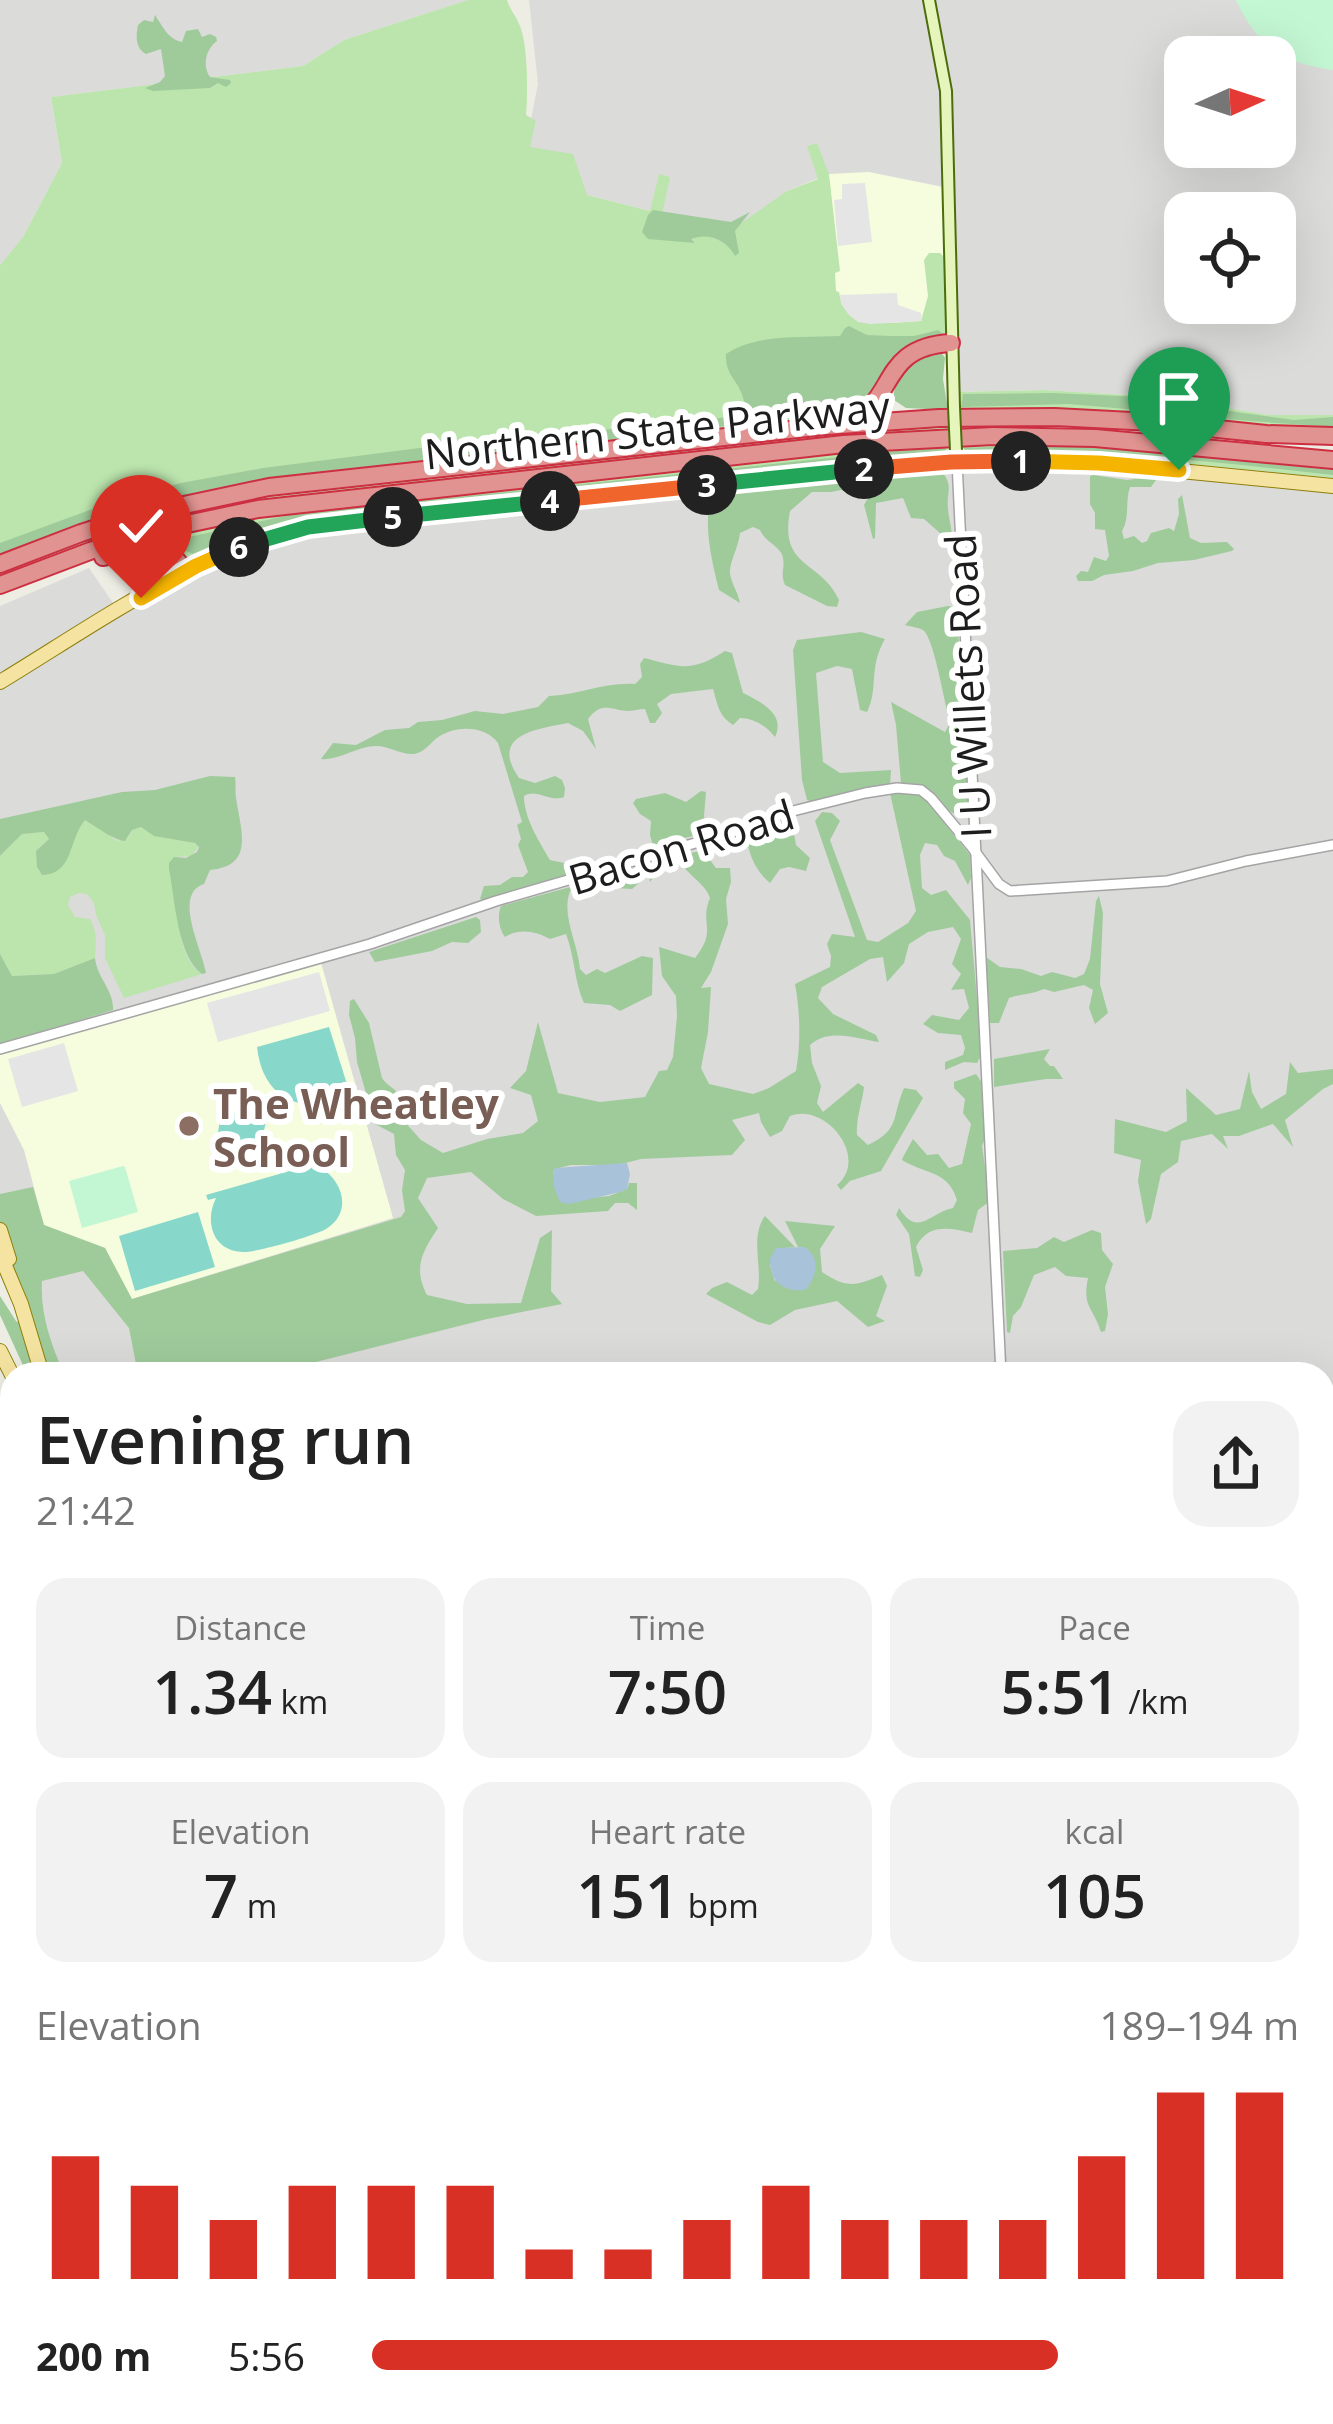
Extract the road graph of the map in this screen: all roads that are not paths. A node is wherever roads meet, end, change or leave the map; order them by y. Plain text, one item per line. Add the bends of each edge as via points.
1 (929, 0) edge
2 (952, 343) junction
3 (885, 385) junction
4 (922, 418) junction
5 (806, 428) junction
6 (1333, 439) edge
7 (957, 457) junction
8 (1333, 460) edge
9 (1333, 486) edge
10 (129, 551) junction
11 (0, 564) edge
12 (184, 572) junction
13 (0, 589) edge
14 (149, 593) junction
15 (0, 682) edge
16 (973, 813) junction
17 (950, 821) junction
18 (1333, 845) edge
19 (976, 854) junction
20 (0, 1049) edge
21 (0, 1230) edge
22 (0, 1254) edge
23 (21, 1304) junction
24 (38, 1362) edge
25 (1000, 1362) edge

1 - 2 main road, I U Willets Road via 946,91
2 - 3 highway via 915,351
2 - 7 main road, I U Willets Road, bridge
3 - 4 highway via 889,406
3 - 5 highway via 866,412
4 - 5 highway, Northern State Parkway
4 - 6 highway, Northern State Parkway via 1075,417
5 - 11 highway, Northern State Parkway via 251,490 117,521
7 - 9 main road
7 - 12 main road via 329,524 263,538
7 - 16 street, I U Willets Road
8 - 13 highway, Northern State Parkway via 1070,437 825,446 258,508 145,533
10 - 12 highway via 162,548
10 - 13 highway
10 - 14 highway via 151,566
12 - 14 main road
14 - 15 main road
16 - 17 street
16 - 19 street, I U Willets Road
17 - 19 street, Bacon Road
17 - 20 street, Bacon Road via 913,788 842,798
18 - 19 street, Bacon Road via 1167,881 1016,892 1004,889
19 - 25 street, I U Willets Road
21 - 23 main road
22 - 23 main road
23 - 24 main road

